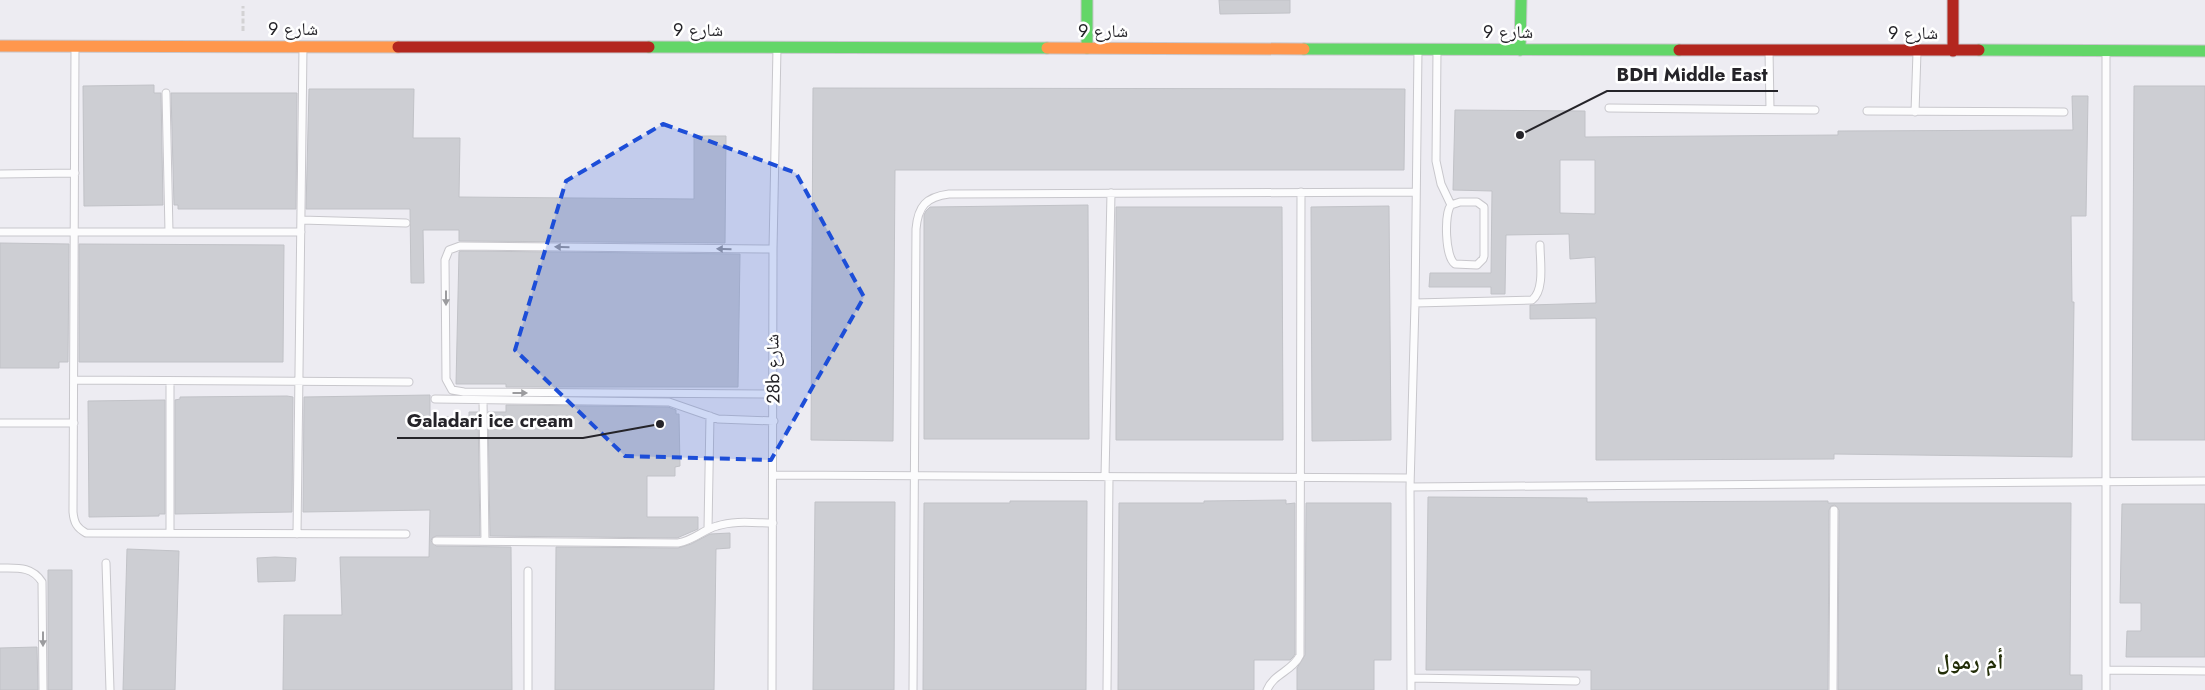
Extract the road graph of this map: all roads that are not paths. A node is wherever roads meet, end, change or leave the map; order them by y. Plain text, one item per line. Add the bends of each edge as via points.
1 (1087, 0) edge
2 (1521, 0) edge
3 (1954, 0) edge
4 (0, 46) edge
5 (75, 46) junction
6 (303, 46) junction
7 (777, 48) junction
8 (1087, 48) junction
9 (1418, 49) junction
10 (1437, 49) junction
11 (1520, 50) junction
12 (1769, 50) junction
13 (1917, 50) junction
14 (1954, 51) junction
15 (2106, 51) junction
16 (2205, 51) edge
17 (166, 92) dead end
18 (1609, 108) dead end
19 (1770, 110) junction
20 (1815, 110) dead end
21 (1868, 111) dead end
22 (1915, 112) junction
23 (2064, 112) dead end
24 (75, 173) junction
25 (0, 174) edge
26 (1302, 192) junction
27 (1416, 192) junction
28 (1111, 193) junction
29 (1451, 205) junction
30 (301, 220) junction
31 (406, 223) dead end
32 (0, 232) edge
33 (74, 232) junction
34 (169, 232) junction
35 (301, 232) junction
36 (1540, 245) dead end
37 (773, 249) junction
38 (1415, 303) junction
39 (74, 380) junction
40 (170, 380) junction
41 (299, 381) junction
42 (408, 382) dead end
43 (772, 394) junction
44 (435, 399) dead end
45 (483, 400) junction
46 (710, 416) junction
47 (774, 421) junction
48 (0, 423) edge
49 (74, 423) junction
50 (774, 475) junction
51 (914, 476) junction
52 (1107, 477) junction
53 (1300, 478) junction
54 (1410, 478) junction
55 (2205, 481) edge
56 (2105, 482) junction
57 (1410, 488) junction
58 (1834, 510) dead end
59 (773, 523) junction
60 (708, 529) junction
61 (170, 533) junction
62 (297, 534) junction
63 (406, 534) dead end
64 (436, 541) dead end
65 (485, 541) junction
66 (106, 563) dead end
67 (0, 568) edge
68 (528, 571) dead end
69 (2106, 670) junction
70 (2205, 671) edge
71 (1411, 678) junction
72 (1576, 681) dead end
73 (43, 690) edge
74 (110, 690) edge
75 (528, 690) edge
76 (772, 690) edge
77 (912, 690) edge
78 (1107, 690) edge
79 (1267, 690) edge
80 (1410, 690) edge
81 (1833, 690) edge
82 (2106, 690) edge

1 - 8 street
2 - 11 street
3 - 14 street
4 - 5 street, شارع 9
5 - 6 street, شارع 9
5 - 24 lane
6 - 7 street, شارع 9
6 - 30 lane
7 - 8 street, شارع 9
7 - 37 lane, 28b شارع
8 - 9 street, شارع 9
9 - 10 street, شارع 9
9 - 27 lane
10 - 11 street, شارع 9
10 - 29 lane via 1436,162 1441,184
11 - 12 street, شارع 9
12 - 13 street, شارع 9
12 - 19 lane
13 - 14 street, شارع 9
13 - 22 lane
14 - 15 street, شارع 9
15 - 16 street, شارع 9
15 - 56 lane
17 - 34 lane
18 - 19 lane
19 - 20 lane
21 - 22 lane
22 - 23 lane
24 - 25 lane
24 - 33 lane
26 - 27 lane
26 - 28 lane
26 - 53 lane
27 - 38 lane
28 - 51 lane via 949,194 935,196 924,204 917,215 916,229
28 - 52 lane
29 - 29 lane via 1447,213 1449,258 1456,264 1477,265 1484,256 1484,207 1477,202
30 - 31 lane
30 - 35 lane
32 - 33 lane
33 - 34 lane
33 - 39 lane
34 - 35 lane
35 - 41 lane
36 - 38 lane via 1540,289 1532,300
37 - 43 lane, 28b شارع
37 -> 43 lane via 460,246 449,250 445,260 446,379 452,390
38 - 54 lane
39 - 40 lane
39 - 49 lane
40 - 41 lane
40 - 61 lane
41 - 42 lane
41 - 62 lane
43 - 47 lane, 28b شارع
44 - 45 lane
45 - 46 lane via 669,402
45 - 65 lane
46 - 47 lane via 726,420
46 - 60 lane
47 - 50 lane, 28b شارع
48 - 49 lane
49 - 61 lane via 74,520 78,529 86,533
50 - 51 lane
50 - 59 lane, 28b شارع
51 - 52 lane
51 - 77 lane
52 - 53 lane
52 - 78 lane
53 - 54 lane
53 - 79 lane via 1300,655
54 - 57 lane
55 - 56 lane
56 - 57 lane
56 - 69 lane
57 - 71 lane
58 - 81 lane
59 - 60 lane via 726,523
59 - 76 lane, 28b شارع
60 - 65 lane via 689,541 678,543
61 - 62 lane
62 - 63 lane
64 - 65 lane
66 - 74 lane
67 -> 73 lane via 31,570 42,582
68 - 75 lane
69 - 70 lane
69 - 82 lane
71 - 72 lane
71 - 80 lane

